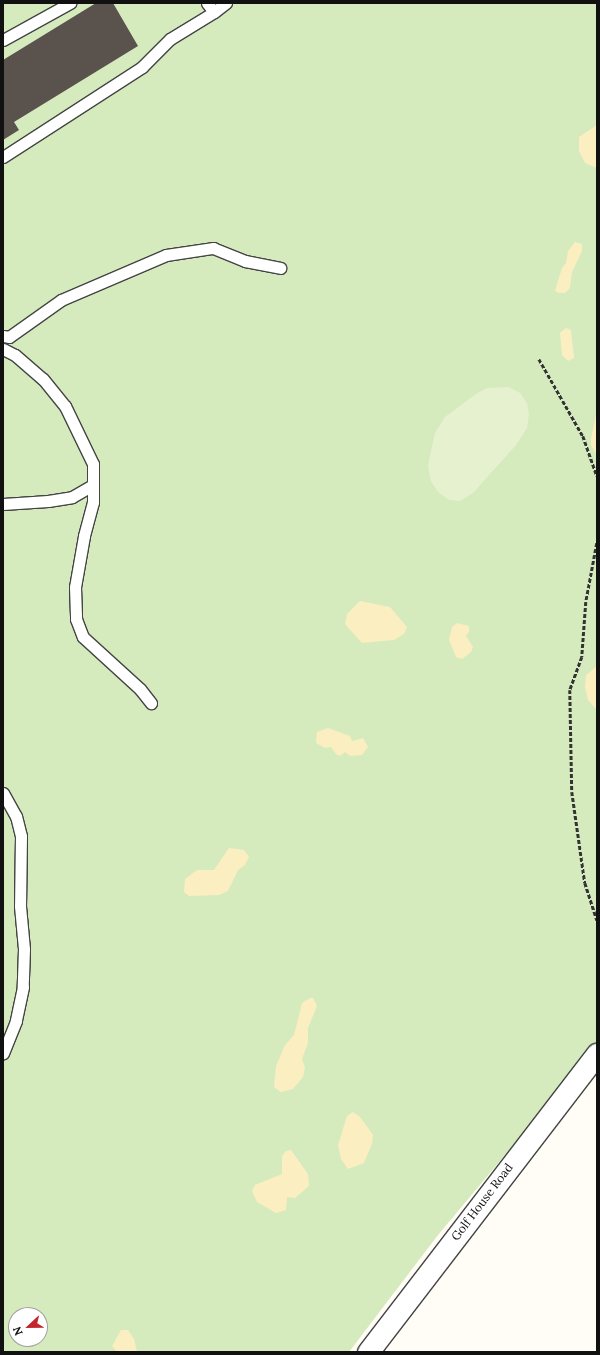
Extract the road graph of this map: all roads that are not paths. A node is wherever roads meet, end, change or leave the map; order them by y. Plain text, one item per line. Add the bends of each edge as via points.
1 (70, 3) edge
2 (226, 3) edge
3 (210, 7) edge
4 (3, 40) edge
5 (3, 157) edge
6 (280, 268) dead end
7 (5, 339) edge
8 (3, 349) edge
9 (93, 485) junction
10 (3, 504) edge
11 (151, 703) dead end
12 (3, 793) edge
13 (3, 1053) edge
14 (597, 1054) edge
15 (368, 1352) edge

1 - 4 lane
2 - 3 lane
3 - 5 lane via 170,39 142,67
6 - 7 lane via 245,261 213,248 166,255 61,300
8 - 9 lane via 15,355 43,379 65,406 93,464
9 - 10 lane via 72,497 48,502
9 - 11 lane via 93,502 75,587 76,619 83,637 140,689
12 - 13 lane via 16,816 21,836 20,906 24,950 23,988 16,1022
14 - 15 street, Golf House Road

